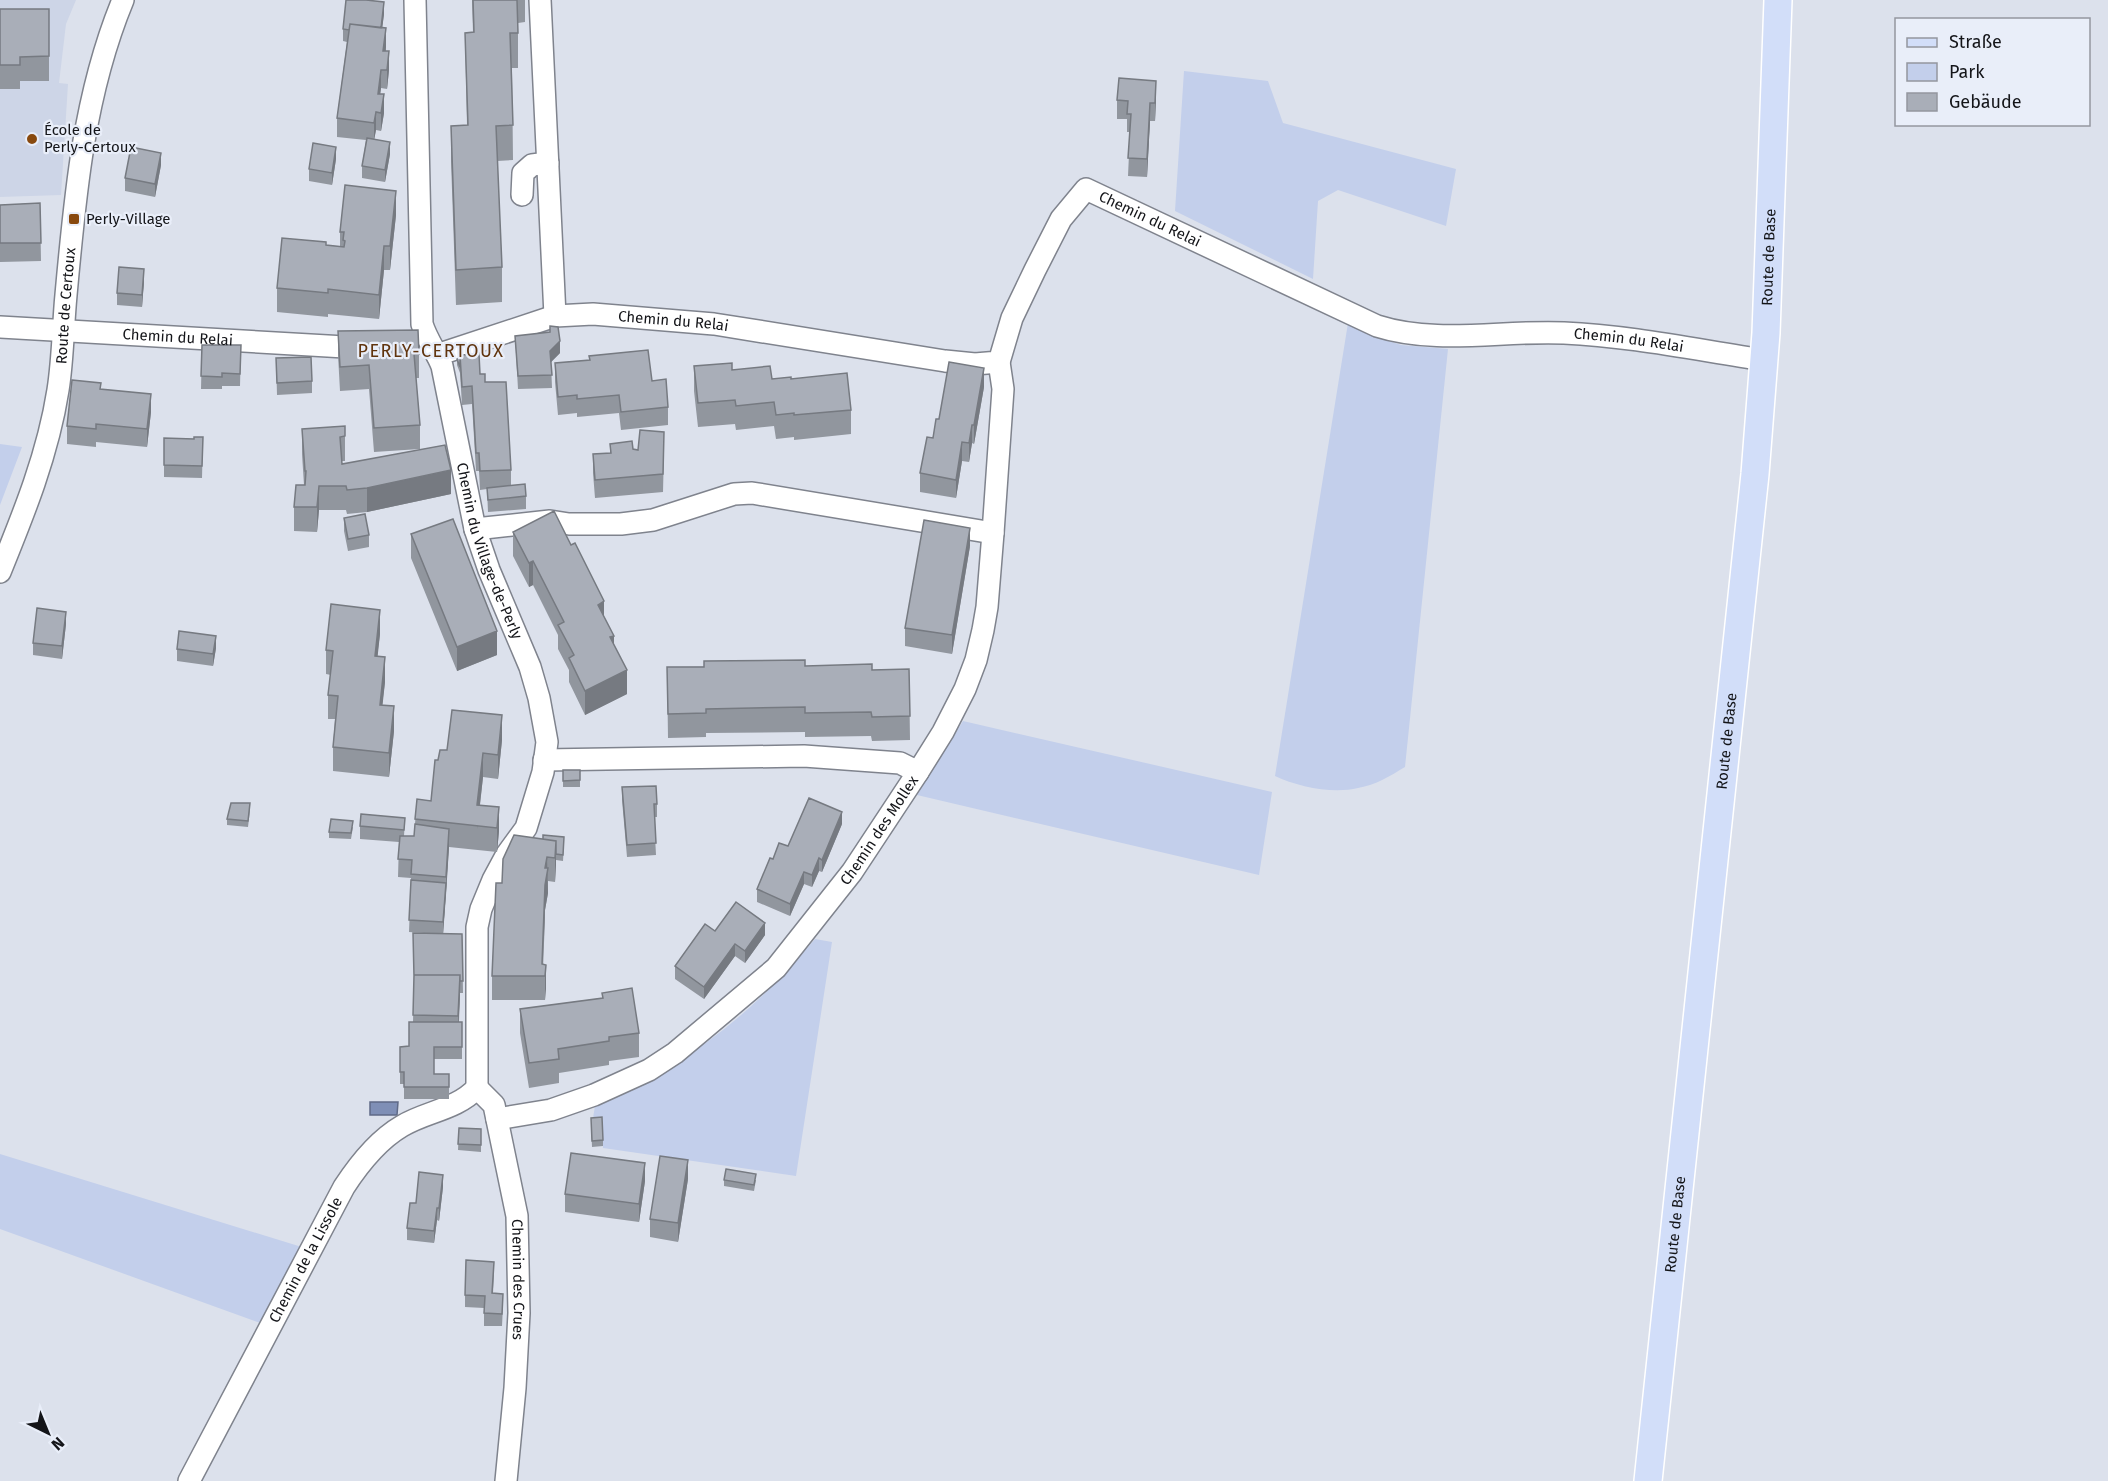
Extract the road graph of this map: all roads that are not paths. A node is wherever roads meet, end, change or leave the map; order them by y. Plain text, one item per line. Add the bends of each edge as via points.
1 (123, 0) edge
2 (415, 0) edge
3 (540, 0) edge
4 (1778, 0) edge
5 (548, 163) junction
6 (522, 195) dead end
7 (555, 316) junction
8 (0, 327) edge
9 (64, 330) junction
10 (433, 349) junction
11 (1764, 360) junction
12 (999, 362) junction
13 (475, 529) junction
14 (993, 533) junction
15 (0, 572) edge
16 (544, 760) junction
17 (918, 772) junction
18 (477, 1088) junction
19 (498, 1119) junction
20 (189, 1481) edge
21 (506, 1481) edge
22 (1648, 1481) edge

1 - 9 street, Route de Certoux via 102,57 89,110
2 - 10 street, Chemin du Village-de-Perly via 422,324
3 - 5 street
4 - 11 main road, Route de Base
5 - 6 street via 532,165 523,173
5 - 7 street
7 - 10 street, Chemin du Relai
7 - 12 street, Chemin du Relai via 593,314 714,324 945,361
8 - 9 street, Chemin du Relai
9 - 10 street, Chemin du Relai
9 - 15 street, Route de Certoux via 58,387 45,449
10 - 13 street, Chemin du Village-de-Perly via 442,366
11 - 12 street, Chemin du Relai via 1565,333 1401,333 1377,326 1086,189 1061,219 1012,318
11 - 22 main road, Route de Base via 1754,486
12 - 14 street, Chemin des Mollex via 1003,389
13 - 14 street via 550,520 621,524 678,513 734,494 752,493
13 - 16 street, Chemin du Village-de-Perly via 539,698 547,742
14 - 17 street, Chemin des Mollex via 987,607 976,660 960,700
16 - 17 street via 804,756 900,763
16 - 18 street, Chemin du Village-de-Perly via 526,828 493,880 477,927
17 - 19 street, Chemin des Mollex via 852,872 776,968 675,1053 649,1070 594,1095 551,1110
18 - 19 street, Chemin des Crues via 494,1105
18 - 20 street, Chemin de la Lissole via 467,1099 402,1125 356,1169
19 - 21 street, Chemin des Crues via 517,1216 518,1247 516,1377

